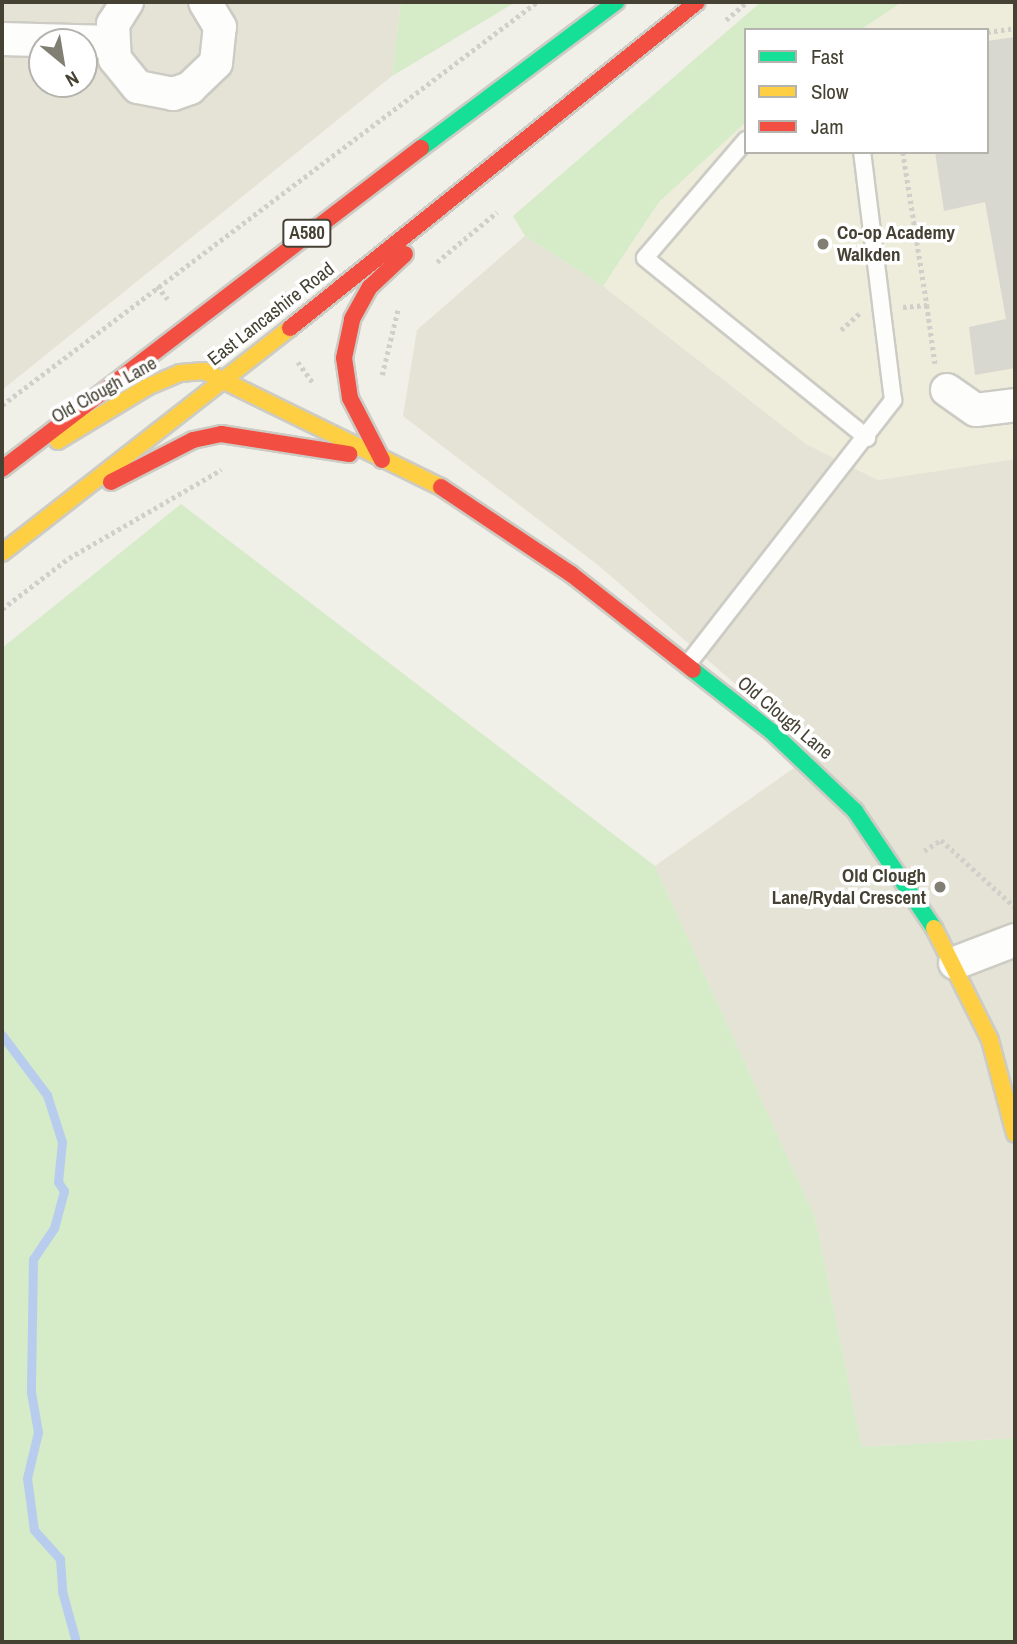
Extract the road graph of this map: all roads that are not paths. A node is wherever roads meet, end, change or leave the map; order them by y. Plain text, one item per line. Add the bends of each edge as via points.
1 (127, 2) edge
2 (205, 2) edge
3 (616, 2) edge
4 (697, 2) edge
5 (2, 39) edge
6 (111, 42) junction
7 (744, 142) edge
8 (862, 154) edge
9 (489, 172) junction
10 (225, 378) junction
11 (947, 390) dead end
12 (1015, 405) edge
13 (867, 438) junction
14 (382, 460) junction
15 (2, 472) edge
16 (42, 522) junction
17 (2, 553) edge
18 (687, 665) junction
19 (1015, 940) edge
20 (955, 963) junction
21 (1015, 1134) edge

1 - 6 street via 113,24
2 - 6 street via 220,27 221,46 216,63 190,88 164,94 138,87 124,75
3 - 15 main road, A580 via 187,323
4 - 9 main road, East Lancashire Road
5 - 6 street
7 - 13 lane via 645,258
8 - 13 lane via 893,400
9 - 10 main road, East Lancashire Road
9 - 14 main road via 370,287 352,319 344,358 346,382 360,421
10 - 14 main road, Old Clough Lane
10 - 15 main road, Old Clough Lane via 204,371 180,373
10 - 16 main road, East Lancashire Road
11 - 12 street via 976,410
13 - 18 lane
14 - 16 main road, Old Clough Lane via 222,434 159,455
14 - 18 main road, Old Clough Lane via 458,496 571,574
16 - 17 main road, East Lancashire Road
18 - 20 main road, Old Clough Lane via 829,783 896,869
19 - 20 street
20 - 21 main road, Old Clough Lane via 990,1040

